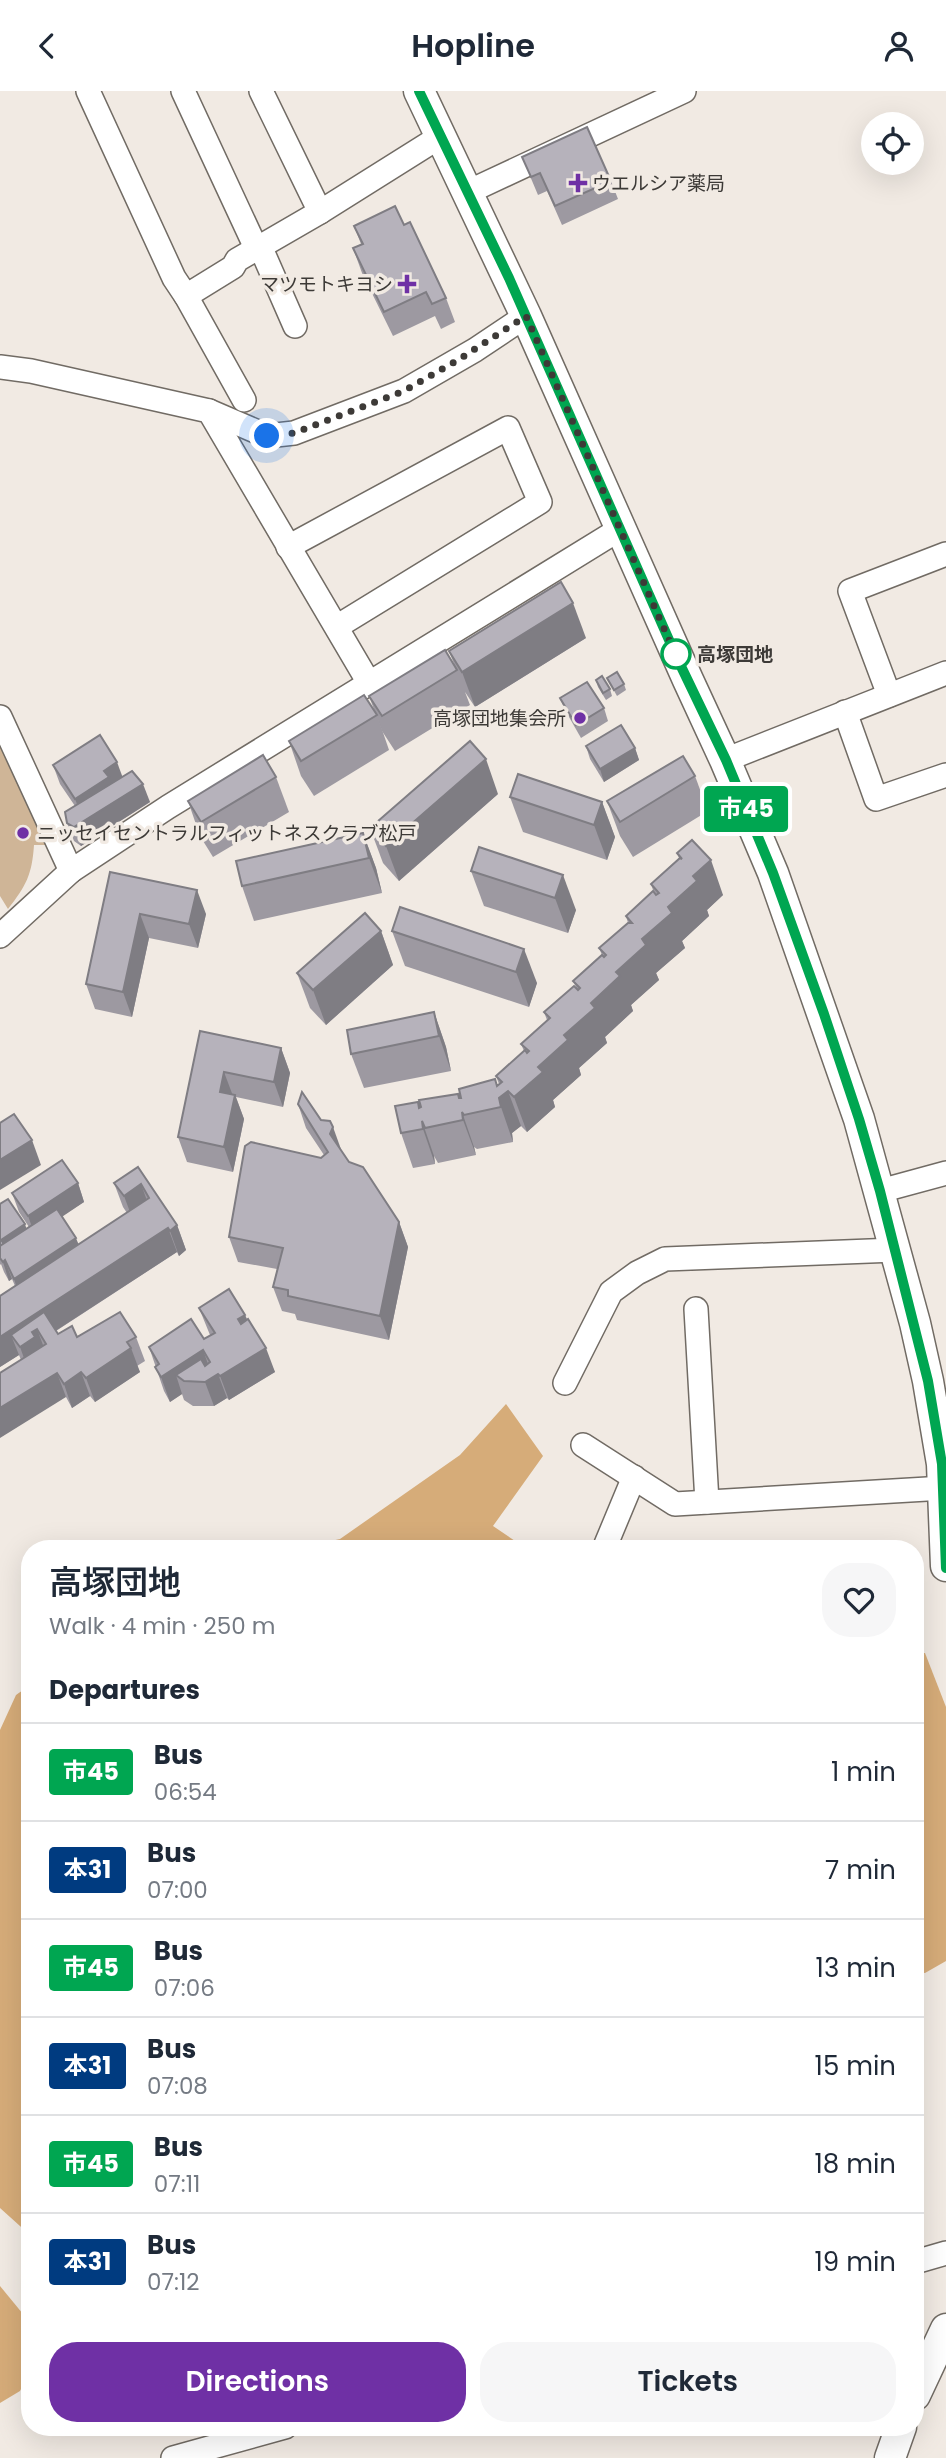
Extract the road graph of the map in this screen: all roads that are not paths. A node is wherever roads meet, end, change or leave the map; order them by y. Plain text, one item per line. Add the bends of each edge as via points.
1 (88, 91) edge
2 (183, 91) edge
3 (261, 91) edge
4 (419, 91) edge
5 (684, 91) edge
6 (441, 136) junction
7 (468, 192) junction
8 (320, 212) junction
9 (258, 247) junction
10 (186, 296) junction
11 (526, 316) junction
12 (296, 326) dead end
13 (0, 367) edge
14 (244, 400) dead end
15 (209, 411) junction
16 (620, 529) junction
17 (288, 547) junction
18 (946, 554) edge
19 (338, 626) junction
20 (946, 673) edge
21 (369, 683) junction
22 (889, 695) junction
23 (845, 712) junction
24 (0, 717) edge
25 (726, 760) junction
26 (946, 775) edge
27 (71, 871) junction
28 (0, 936) edge
29 (946, 1173) edge
30 (880, 1191) junction
31 (895, 1250) junction
32 (695, 1309) dead end
33 (565, 1383) dead end
34 (583, 1445) dead end
35 (634, 1477) junction
36 (943, 1488) junction
37 (708, 1502) junction
38 (608, 1540) edge
39 (946, 1566) edge
40 (946, 2253) edge
41 (924, 2259) edge
42 (946, 2329) edge
43 (924, 2376) edge
44 (252, 2436) edge
45 (898, 2436) edge
46 (173, 2458) edge
47 (890, 2458) edge

1 - 10 street
2 - 9 street
3 - 8 street
4 - 6 main road
5 - 7 street
6 - 7 main road
6 - 8 street
7 - 11 main road
8 - 9 street
9 - 10 street
9 - 12 street
10 - 14 street
11 - 15 street via 404,391 294,433 267,436
11 - 16 main road
13 - 15 street
15 - 17 street
16 - 21 street
16 - 25 main road
17 - 19 street
17 - 19 street via 508,428 540,502
18 - 22 street via 850,591
19 - 21 street
20 - 22 street
21 - 27 street
22 - 23 street
23 - 25 street
23 - 26 street via 876,799
24 - 27 street
25 - 30 main road via 782,899
27 - 28 street
29 - 30 street
30 - 31 main road
31 - 33 street via 665,1259 611,1291
31 - 36 main road via 928,1381
32 - 37 street
34 - 35 street
35 - 37 street via 675,1504
35 - 38 street
36 - 37 street
36 - 39 main road
40 - 41 street
42 - 43 main road
44 - 46 street
45 - 47 main road

